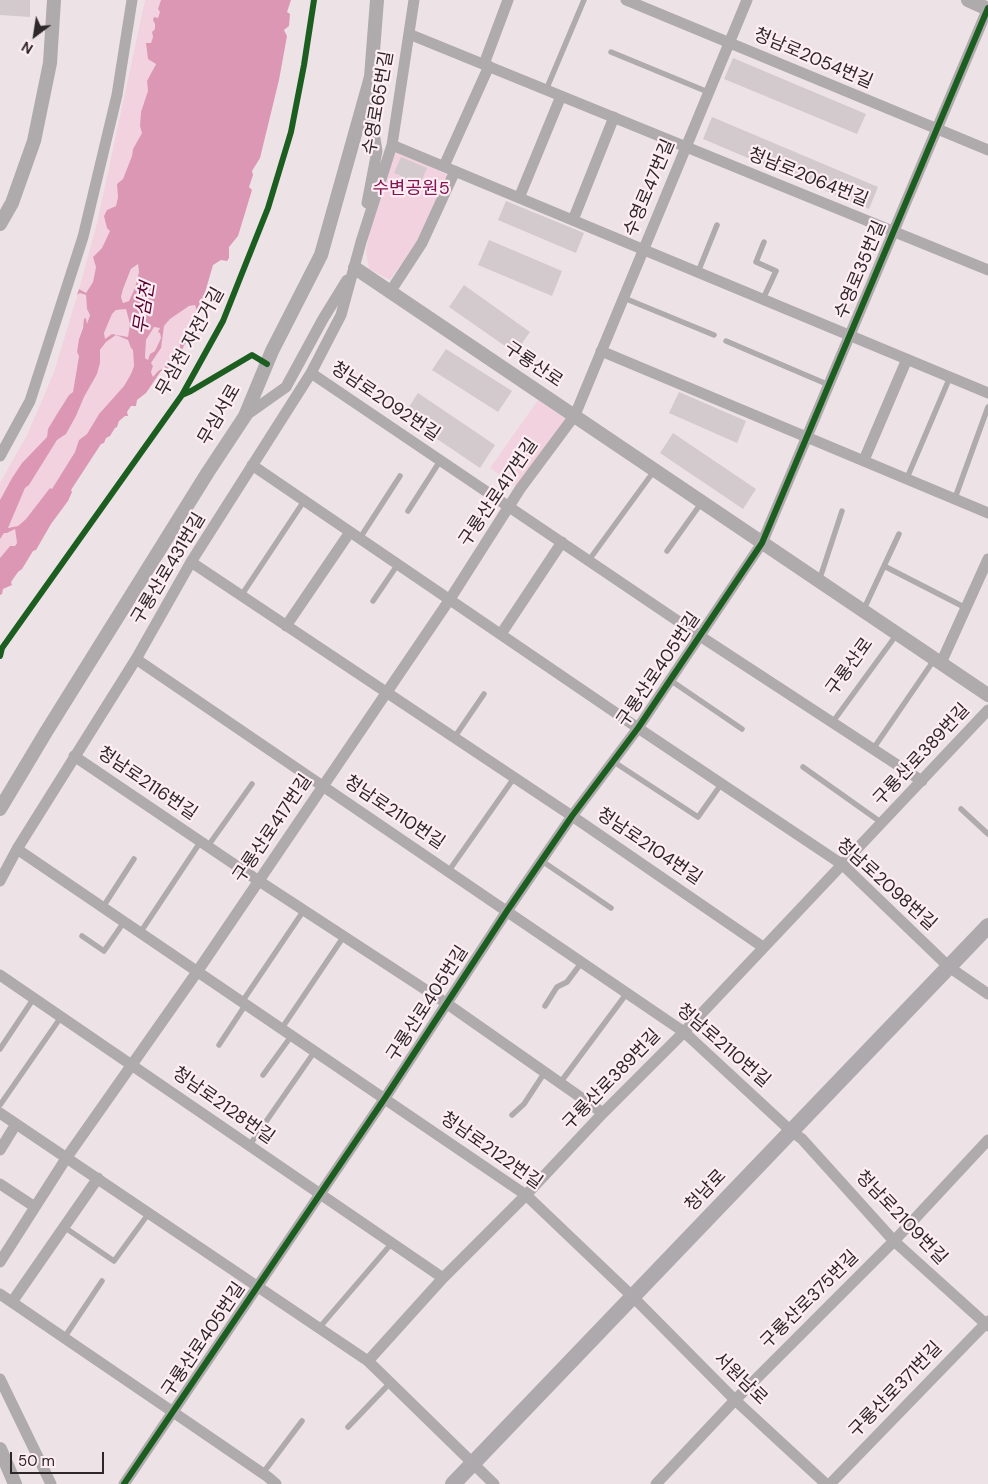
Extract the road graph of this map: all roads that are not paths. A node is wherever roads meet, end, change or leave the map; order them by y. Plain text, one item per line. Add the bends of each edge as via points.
1 (54, 0) edge
2 (132, 0) edge
3 (377, 0) edge
4 (414, 0) edge
5 (508, 0) edge
6 (584, 0) edge
7 (626, 0) edge
8 (747, 0) edge
9 (968, 0) edge
10 (988, 9) edge
11 (409, 34) junction
12 (729, 43) junction
13 (611, 52) dead end
14 (487, 65) junction
15 (371, 77) junction
16 (546, 90) junction
17 (708, 92) junction
18 (561, 96) junction
19 (614, 117) junction
20 (937, 129) junction
21 (392, 145) junction
22 (686, 147) junction
23 (988, 150) edge
24 (444, 166) junction
25 (455, 171) junction
26 (519, 198) junction
27 (572, 220) junction
28 (0, 224) edge
29 (717, 225) dead end
30 (894, 232) junction
31 (764, 242) dead end
32 (643, 250) junction
33 (355, 268) junction
34 (988, 270) edge
35 (698, 272) junction
36 (390, 292) junction
37 (623, 298) junction
38 (763, 299) junction
39 (714, 335) dead end
40 (850, 335) junction
41 (726, 340) dead end
42 (601, 351) junction
43 (907, 359) junction
44 (311, 373) junction
45 (950, 377) junction
46 (829, 385) junction
47 (988, 393) edge
48 (988, 407) edge
49 (575, 415) junction
50 (245, 416) junction
51 (806, 438) junction
52 (0, 456) edge
53 (441, 460) junction
54 (864, 460) junction
55 (252, 465) junction
56 (654, 470) junction
57 (400, 476) dead end
58 (907, 478) junction
59 (955, 498) junction
60 (304, 501) junction
61 (702, 502) junction
62 (510, 507) junction
63 (842, 511) dead end
64 (408, 512) dead end
65 (988, 513) edge
66 (898, 534) dead end
67 (355, 535) junction
68 (562, 542) junction
69 (762, 543) junction
70 (667, 551) dead end
71 (988, 559) edge
72 (589, 560) junction
73 (191, 562) junction
74 (398, 564) junction
75 (884, 566) junction
76 (819, 581) junction
77 (241, 596) junction
78 (450, 599) junction
79 (373, 601) dead end
80 (966, 608) junction
81 (863, 611) junction
82 (286, 626) junction
83 (501, 634) junction
84 (897, 634) junction
85 (700, 636) junction
86 (136, 659) junction
87 (938, 661) junction
88 (670, 680) junction
89 (386, 693) junction
90 (484, 694) dead end
91 (988, 694) edge
92 (988, 710) edge
93 (832, 723) junction
94 (638, 728) junction
95 (742, 728) dead end
96 (454, 738) junction
97 (873, 749) junction
98 (74, 756) junction
99 (614, 762) junction
100 (803, 767) dead end
101 (514, 778) junction
102 (922, 781) junction
103 (722, 783) junction
104 (252, 784) dead end
105 (323, 786) junction
106 (0, 809) edge
107 (961, 809) dead end
108 (572, 816) junction
109 (882, 823) junction
110 (988, 834) edge
111 (205, 844) junction
112 (17, 849) junction
113 (134, 859) dead end
114 (542, 861) junction
115 (843, 865) junction
116 (3, 870) edge
117 (448, 872) junction
118 (0, 881) edge
119 (259, 881) junction
120 (103, 907) junction
121 (611, 908) dead end
122 (304, 910) junction
123 (507, 912) junction
124 (124, 922) junction
125 (988, 926) edge
126 (140, 933) junction
127 (82, 936) dead end
128 (344, 936) junction
129 (764, 947) junction
130 (582, 962) junction
131 (949, 967) junction
132 (198, 972) junction
133 (0, 975) edge
134 (627, 993) junction
135 (988, 994) edge
136 (34, 998) junction
137 (244, 1003) junction
138 (446, 1003) junction
139 (544, 1006) dead end
140 (61, 1017) junction
141 (282, 1028) junction
142 (684, 1032) junction
143 (292, 1035) junction
144 (219, 1045) dead end
145 (1, 1047) edge
146 (315, 1051) junction
147 (133, 1065) junction
148 (545, 1072) junction
149 (263, 1075) dead end
150 (560, 1082) junction
151 (385, 1098) junction
152 (0, 1104) edge
153 (0, 1113) edge
154 (603, 1113) junction
155 (512, 1115) dead end
156 (16, 1124) junction
157 (792, 1131) junction
158 (988, 1140) edge
159 (249, 1146) junction
160 (0, 1150) edge
161 (67, 1157) junction
162 (98, 1178) junction
163 (0, 1184) edge
164 (319, 1194) junction
165 (526, 1195) junction
166 (35, 1207) junction
167 (149, 1213) junction
168 (64, 1228) junction
169 (894, 1241) junction
170 (392, 1243) junction
171 (0, 1262) edge
172 (443, 1278) junction
173 (102, 1281) dead end
174 (258, 1288) junction
175 (0, 1294) edge
176 (633, 1297) junction
177 (12, 1302) junction
178 (987, 1324) edge
179 (319, 1328) junction
180 (64, 1338) junction
181 (368, 1361) junction
182 (0, 1379) edge
183 (390, 1383) junction
184 (735, 1400) junction
185 (174, 1412) junction
186 (302, 1421) dead end
187 (348, 1427) dead end
188 (0, 1449) edge
189 (473, 1463) junction
190 (262, 1473) junction
191 (15, 1484) edge
192 (51, 1484) edge
193 (124, 1484) edge
194 (276, 1484) edge
195 (453, 1484) edge
196 (494, 1484) edge
197 (656, 1484) edge
198 (826, 1484) edge
199 (830, 1484) edge

1 - 28 street via 50,63 34,141 12,204
2 - 52 street via 117,95 83,237 30,401
3 - 15 street, 무심서로
4 - 11 street, 수영로65번길
5 - 14 street
6 - 16 lane
7 - 12 street, 청남로2054번길
8 - 12 street, 수영로47번길
9 - 10 street
10 - 20 street, 수영로35번길
11 - 14 street, 청남로2064번길
11 - 21 street, 수영로65번길
12 - 17 street, 수영로47번길
12 - 20 street, 청남로2054번길
13 - 17 lane
14 - 16 street, 청남로2064번길
14 - 24 street
15 - 33 street via 377,152
15 - 50 street, 무심서로 via 321,255 272,351
16 - 18 street, 청남로2064번길
17 - 22 street, 수영로47번길
18 - 19 street, 청남로2064번길
18 - 26 street
19 - 22 street, 청남로2064번길
19 - 27 street
20 - 23 street, 청남로2054번길
20 - 30 street, 수영로35번길
21 - 24 street
21 - 33 street, 수영로65번길
22 - 30 street, 청남로2064번길
22 - 32 street, 수영로47번길
24 - 25 street
25 - 26 street
25 - 36 street via 422,243
26 - 27 street
27 - 32 street
29 - 35 lane
30 - 34 street, 청남로2064번길
30 - 40 street, 수영로35번길
31 - 38 lane via 756,262 776,271
32 - 35 street
32 - 37 street, 수영로47번길
33 - 36 street, 구룡산로
33 - 44 street, 구룡산로431번길 via 341,315
33 - 50 street via 286,386
35 - 38 street
36 - 49 street, 구룡산로
37 - 39 lane
37 - 42 street, 수영로47번길
38 - 40 street
40 - 43 street
40 - 46 street, 수영로35번길
41 - 46 lane
42 - 49 street, 수영로47번길
42 - 51 street
43 - 45 street
43 - 54 street
44 - 53 street, 청남로2092번길
44 - 55 street, 구룡산로431번길
45 - 47 street
45 - 58 lane
46 - 51 street, 수영로35번길
48 - 59 lane
49 - 56 street, 구룡산로
49 - 62 street, 구룡산로417번길
50 - 106 street, 무심서로
51 - 54 street
51 - 69 street, 수영로35번길
53 - 62 street, 청남로2092번길
53 - 64 lane, 청남로2092번길
54 - 58 street
55 - 60 street, 청남로2098번길
55 - 73 street, 구룡산로431번길
56 - 61 street, 구룡산로
56 - 72 lane
57 - 67 lane
58 - 59 street
59 - 65 street
60 - 67 street, 청남로2098번길
60 - 77 lane
61 - 69 street, 구룡산로
61 - 70 lane
62 - 68 street, 청남로2092번길
62 - 78 street, 구룡산로417번길
63 - 76 lane
66 - 75 lane, 구룡산로
67 - 74 street, 청남로2098번길
67 - 82 street via 316,582
68 - 72 street, 청남로2092번길
68 - 83 street
69 - 76 street, 구룡산로
69 - 85 street, 구룡산로405번길
71 - 80 street
72 - 85 street, 청남로2092번길
73 - 77 street, 청남로2104번길
73 - 86 street, 구룡산로431번길
74 - 78 street, 청남로2098번길
74 - 79 lane
75 - 80 lane
75 - 81 lane, 구룡산로
76 - 81 street, 구룡산로
77 - 82 street, 청남로2104번길
78 - 83 street, 청남로2098번길
78 - 89 street, 구룡산로417번길
80 - 87 street
81 - 84 street, 구룡산로
82 - 89 street, 청남로2104번길
83 - 94 street, 청남로2098번길
84 - 87 street, 구룡산로
84 - 93 lane, 구룡산로
85 - 88 street, 구룡산로405번길
85 - 93 street, 청남로2092번길
86 - 98 street, 구룡산로431번길
86 - 105 street, 청남로2110번길
87 - 91 street, 구룡산로
87 - 97 lane
88 - 94 street, 구룡산로405번길
88 - 95 lane, 구룡산로405번길
89 - 96 street, 청남로2104번길
89 - 105 street, 구룡산로417번길
90 - 96 lane
92 - 102 street, 구룡산로389번길
93 - 97 street, 청남로2092번길
94 - 99 street, 구룡산로405번길
94 - 103 street, 청남로2098번길
96 - 101 street, 청남로2104번길
97 - 102 street, 청남로2092번길
98 - 111 street, 청남로2116번길
98 - 112 street, 구룡산로431번길
99 - 103 lane via 698,817
99 - 108 street, 구룡산로405번길
100 - 109 lane, 구룡산로389번길
101 - 108 street, 청남로2104번길
101 - 117 lane
102 - 109 street, 구룡산로389번길
103 - 115 street, 청남로2098번길
104 - 111 lane, 청남로2116번길
105 - 117 street, 청남로2110번길
105 - 119 street, 구룡산로417번길
107 - 110 lane
108 - 114 street, 구룡산로405번길
108 - 129 street, 청남로2104번길
109 - 115 street, 구룡산로389번길
111 - 119 street, 청남로2116번길
111 - 126 lane, 청남로2116번길 via 169,889
112 - 116 street, 구룡산로431번길
112 - 120 street, 청남로2122번길
113 - 120 lane
114 - 121 lane
114 - 123 street, 구룡산로405번길
115 - 129 street, 구룡산로389번길
115 - 131 street, 청남로2098번길
116 - 118 street, 구룡산로431번길
117 - 123 street, 청남로2110번길
119 - 122 street, 청남로2116번길
119 - 132 street, 구룡산로417번길
120 - 124 street, 청남로2122번길
122 - 128 street, 청남로2116번길
122 - 137 lane
123 - 130 street, 청남로2110번길
123 - 138 street, 구룡산로405번길
124 - 126 street, 청남로2122번길
124 - 127 lane via 104,951
125 - 131 main road, 청남로
126 - 132 street, 청남로2122번길
128 - 138 street, 청남로2116번길
128 - 141 lane
129 - 142 street, 구룡산로389번길
130 - 134 street, 청남로2110번길
130 - 139 lane via 567,982 557,987
131 - 135 street, 청남로2098번길
131 - 157 main road, 청남로
132 - 137 street, 청남로2122번길
132 - 147 street, 구룡산로417번길
133 - 136 street, 청남로2128번길
134 - 142 street, 청남로2110번길
134 - 150 lane
136 - 140 street, 청남로2128번길
136 - 145 lane
137 - 141 street, 청남로2122번길
137 - 144 lane
138 - 148 street, 청남로2116번길
138 - 151 street, 구룡산로405번길
140 - 147 street, 청남로2128번길
140 - 152 lane
141 - 143 street, 청남로2122번길
142 - 154 street, 구룡산로389번길
142 - 157 street, 청남로2110번길
143 - 146 street, 청남로2122번길
143 - 149 lane
146 - 151 street, 청남로2122번길
146 - 159 lane
147 - 159 street, 청남로2128번길
147 - 161 street, 구룡산로417번길
148 - 150 street, 청남로2116번길
148 - 155 lane via 524,1104
150 - 154 street, 청남로2116번길
151 - 164 street, 구룡산로405번길
151 - 165 street, 청남로2122번길
153 - 156 street
154 - 165 street, 구룡산로389번길
156 - 160 street
156 - 161 street
157 - 169 street, 청남로2109번길
157 - 176 main road, 청남로
158 - 169 street, 구룡산로375번길
159 - 164 street, 청남로2128번길
161 - 162 street
161 - 166 street, 구룡산로417번길
162 - 167 street
162 - 168 street
163 - 166 street
164 - 170 street, 청남로2128번길
164 - 174 street, 구룡산로405번길
165 - 172 street, 구룡산로389번길
165 - 176 street, 청남로2122번길
166 - 171 street, 구룡산로417번길
167 - 168 lane via 114,1261
167 - 174 street
168 - 177 street
169 - 178 street, 청남로2109번길
169 - 184 street, 구룡산로375번길
170 - 172 street, 청남로2128번길
170 - 179 lane
172 - 181 street, 구룡산로389번길
173 - 180 lane
174 - 179 street
174 - 185 street, 구룡산로405번길
175 - 177 street
176 - 184 street, 서원남로
176 - 189 main road, 청남로
177 - 180 street
178 - 199 street, 구룡산로371번길
179 - 181 street
180 - 185 street
181 - 183 street
182 - 192 street
183 - 187 lane
183 - 189 street
184 - 197 street, 구룡산로375번길
184 - 198 street, 서원남로
185 - 190 street
185 - 193 street, 구룡산로405번길
186 - 190 lane
188 - 191 street
189 - 195 main road, 청남로
189 - 196 street
190 - 194 street

